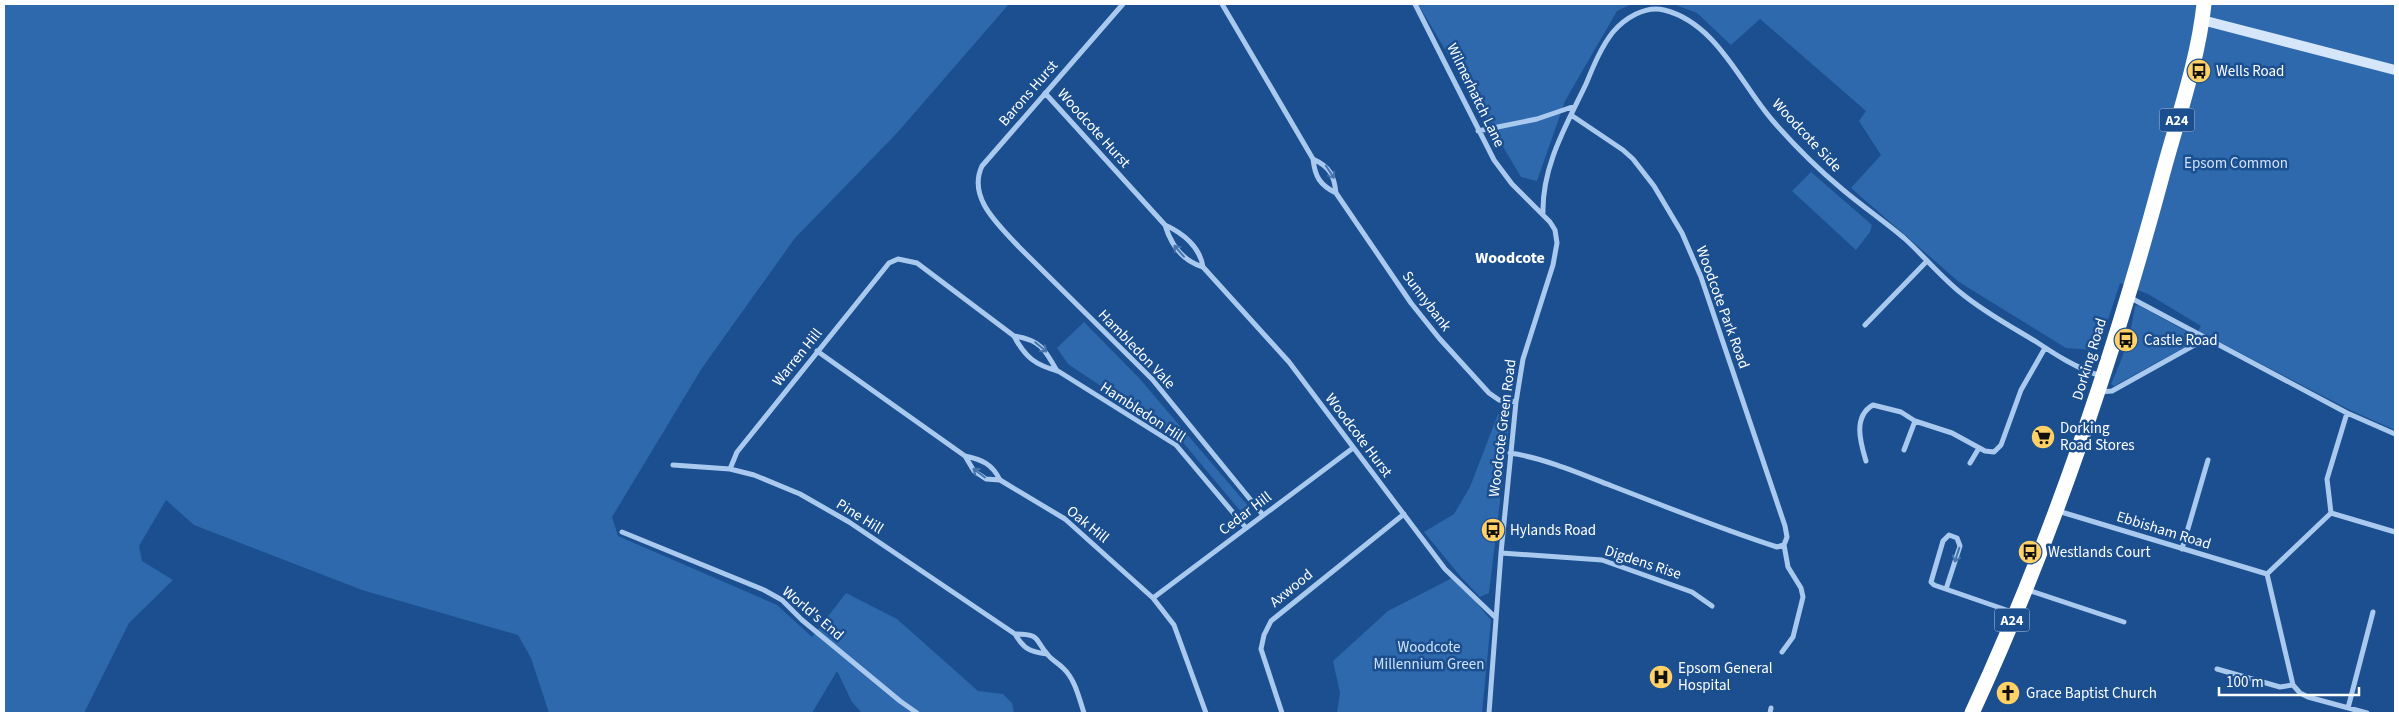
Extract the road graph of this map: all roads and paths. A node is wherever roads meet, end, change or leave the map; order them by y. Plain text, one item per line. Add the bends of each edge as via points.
1 (1123, 4) edge
2 (1415, 4) edge
3 (2204, 4) edge
4 (1225, 5) edge
5 (2202, 20) junction
6 (2395, 70) edge
7 (1044, 93) junction
8 (1575, 106) junction
9 (1571, 116) junction
10 (1478, 130) junction
11 (1313, 159) junction
12 (1336, 193) junction
13 (986, 207) joint
14 (1543, 213) junction
15 (1165, 225) junction
16 (1927, 261) junction
17 (889, 263) joint
18 (1203, 267) junction
19 (2126, 296) junction
20 (1865, 325) dead end
21 (1014, 336) junction
22 (2207, 338) junction
23 (2045, 348) junction
24 (817, 351) junction
25 (1058, 371) junction
26 (2103, 377) junction
27 (2098, 392) junction
28 (1516, 402) junction
29 (2347, 413) junction
30 (1915, 421) junction
31 (2395, 434) edge
32 (1353, 448) junction
33 (1979, 448) junction
34 (1904, 450) dead end
35 (1510, 453) junction
36 (965, 456) junction
37 (2208, 460) dead end
38 (1866, 461) dead end
39 (1970, 463) dead end
40 (673, 465) dead end
41 (730, 469) junction
42 (1000, 480) junction
43 (2055, 510) junction
44 (2331, 512) junction
45 (1404, 514) junction
46 (1263, 515) junction
47 (1246, 528) junction
48 (622, 532) dead end
49 (2395, 532) edge
50 (1784, 545) junction
51 (2182, 548) junction
52 (1500, 553) junction
53 (2267, 574) junction
54 (1946, 588) junction
55 (2025, 589) junction
56 (1153, 598) junction
57 (1712, 606) dead end
58 (2373, 612) dead end
59 (2015, 613) junction
60 (1496, 618) junction
61 (2124, 622) dead end
62 (1015, 634) junction
63 (1782, 652) dead end
64 (1047, 654) junction
65 (2217, 668) dead end
66 (2293, 685) junction
67 (2348, 708) junction
68 (917, 713) edge
69 (1084, 713) edge
70 (1206, 713) edge
71 (1282, 713) edge
72 (1489, 713) edge
73 (1972, 713) edge
74 (2367, 713) edge

1 - 7 street, Barons Hurst
2 - 10 street, Wilmerhatch Lane
3 - 5 highway, Dorking Road / A24
4 - 11 street, Sunnybank
5 - 6 street
5 - 19 highway, Dorking Road / A24 via 2150,219
7 - 13 street, Barons Hurst via 982,166 977,186
7 - 15 street, Woodcote Hurst
8 - 9 street, Woodcote Side
8 - 10 street via 1537,119
8 - 16 street, Woodcote Side via 1603,48 1620,25 1648,10 1663,10 1676,15 1714,43 1740,73 1769,116 1816,165
9 - 14 street, Woodcote Side via 1547,173
9 - 50 street, Woodcote Park Road via 1633,159 1663,201 1689,247 1784,526 1787,537
10 - 14 street, Wilmerhatch Lane via 1512,184
11 - 12 street, Sunnybank via 1315,172 1323,186
11 -> 12 street, Sunnybank via 1327,166 1335,178
12 - 28 street, Sunnybank via 1439,338 1489,393 1499,400
13 - 46 street, Hambledon Vale via 1019,247 1152,379
14 - 28 street, Woodcote Green Road via 1555,230 1555,257 1523,359
15 - 18 street, Woodcote Hurst via 1180,232 1198,250
18 -> 15 street, Woodcote Hurst via 1188,261 1170,241
16 - 20 street
16 - 23 street, Woodcote Side via 1961,293
17 - 21 street, Hambledon Hill via 898,259 917,263
17 - 24 street, Warren Hill
18 - 32 street, Woodcote Hurst via 1289,362
19 - 22 street
19 - 26 highway, Dorking Road / A24
21 - 25 street, Hambledon Hill via 1022,352 1041,367
21 -> 25 street, Hambledon Hill via 1032,339 1047,351
22 - 27 street via 2112,391
22 - 29 street
23 - 26 street, Woodcote Side via 2075,367
23 - 33 street via 2022,390 2001,445 1989,453
24 - 36 street, Oak Hill
24 - 41 street, Warren Hill via 737,452
25 - 47 street, Hambledon Hill via 1176,445
26 - 27 highway, Dorking Road / A24
27 - 43 highway, Dorking Road / A24
28 - 35 street, Woodcote Green Road
29 - 31 street
29 - 44 street via 2328,479
30 - 33 street via 1952,433
30 - 34 street
30 - 38 street via 1901,412 1879,405 1868,408 1860,423
32 - 45 street, Woodcote Hurst
32 - 46 street, Cedar Hill
33 - 39 street
35 - 50 street via 1526,455 1777,547
35 - 52 street, Woodcote Green Road
36 - 42 street, Oak Hill via 982,460 994,468
42 -> 36 street, Oak Hill via 986,479 974,471
37 - 51 street
40 - 41 street, Pine Hill
41 - 62 street, Pine Hill via 800,494 849,522
42 - 56 street, Oak Hill via 1081,532
43 - 51 street, Ebbisham Road
43 - 55 highway, Dorking Road / A24
44 - 49 street
44 - 53 street
45 - 60 street, Woodcote Hurst via 1445,569
45 - 71 street, Axwood via 1271,621 1261,649
46 - 47 street, Cedar Hill
47 - 56 street, Cedar Hill
48 - 68 street, World's End via 782,600
50 - 63 street, Woodcote Park Road via 1788,567 1803,597 1793,637
51 - 53 street, Ebbisham Road
52 - 57 street, Digdens Rise via 1602,560 1692,592
52 - 60 street, Woodcote Green Road
53 - 66 street
54 -> 54 street via 1934,585 1930,578 1943,541 1949,535 1957,538 1960,546
54 - 59 street
55 - 59 highway, Dorking Road / A24
55 - 61 street
56 - 70 street, Oak Hill via 1174,625
58 - 67 street
59 - 73 highway, Dorking Road / A24
60 - 72 street, Woodcote Green Road
62 - 64 street, Pine Hill via 1031,652
62 - 64 street, Pine Hill via 1029,634 1040,641
64 - 69 street, Pine Hill via 1070,678
65 - 66 street via 2280,687
66 - 67 street via 2308,697
67 - 74 street

